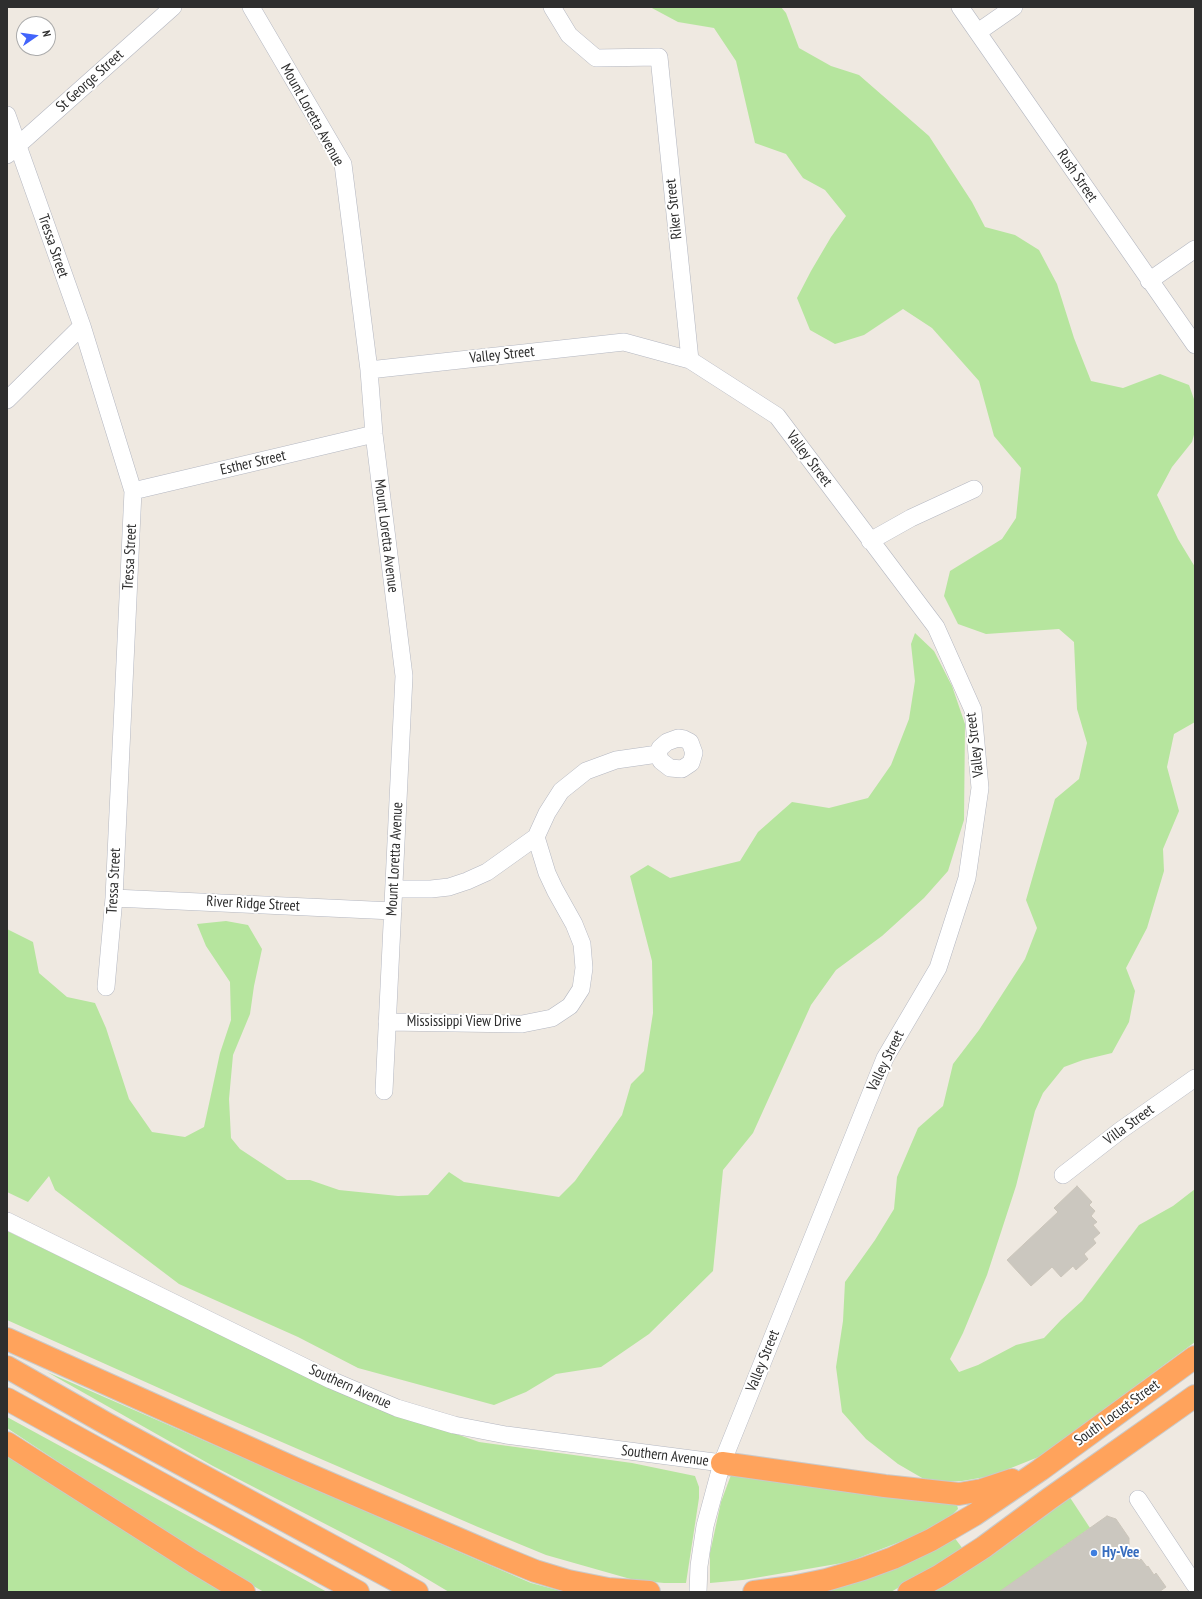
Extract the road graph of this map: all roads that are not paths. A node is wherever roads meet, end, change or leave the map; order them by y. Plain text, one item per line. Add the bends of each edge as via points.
1 (173, 7) edge
2 (251, 7) edge
3 (552, 7) edge
4 (960, 7) edge
5 (1014, 7) edge
6 (978, 32) junction
7 (7, 115) edge
8 (12, 150) edge
9 (1195, 249) edge
10 (1149, 281) junction
11 (82, 326) junction
12 (1195, 345) edge
13 (690, 360) junction
14 (369, 370) junction
15 (7, 400) edge
16 (374, 434) junction
17 (974, 489) dead end
18 (133, 491) junction
19 (870, 541) junction
20 (658, 754) dead end
21 (536, 837) junction
22 (394, 889) junction
23 (114, 898) junction
24 (393, 911) junction
25 (106, 987) dead end
26 (387, 1022) junction
27 (1195, 1078) edge
28 (384, 1091) dead end
29 (1063, 1175) dead end
30 (7, 1221) edge
31 (7, 1339) edge
32 (1195, 1356) edge
33 (7, 1367) edge
34 (1195, 1396) edge
35 (7, 1399) edge
36 (7, 1443) edge
37 (722, 1463) junction
38 (1040, 1470) junction
39 (1138, 1498) dead end
40 (1195, 1585) edge
41 (641, 1591) edge
42 (244, 1592) edge
43 (358, 1592) edge
44 (417, 1592) edge
45 (698, 1592) edge
46 (754, 1592) edge
47 (909, 1592) edge

1 - 8 street, St George Street
2 - 14 street, Mount Loretta Avenue via 343,164
3 - 13 street, Riker Street via 569,35 596,58 659,57
4 - 6 street, Rush Street
5 - 6 street
6 - 10 street, Rush Street
7 - 8 street, Tressa Street
8 - 11 street, Tressa Street
9 - 10 street
10 - 12 street, Rush Street
11 - 15 street
11 - 18 street, Tressa Street
13 - 14 street, Valley Street via 624,342
13 - 19 street, Valley Street via 777,416
14 - 16 street, Mount Loretta Avenue
16 - 18 street, Esther Street
16 - 22 street, Mount Loretta Avenue via 404,676
17 - 19 street via 911,518
18 - 23 street, Tressa Street
19 - 37 street, Valley Street via 936,627 973,710 980,788 968,870 938,968 884,1058
20 - 21 street via 616,760 586,771 561,791
21 - 22 street via 487,872 467,881 431,889
21 - 26 street, Mississippi View Drive via 547,873 582,944 584,968 581,988 570,1006 552,1018 522,1024
22 - 24 street, Mount Loretta Avenue
23 - 24 street, River Ridge Street
23 - 25 street, Tressa Street
24 - 26 street, Mount Loretta Avenue
26 - 28 street, Mount Loretta Avenue
27 - 29 street, Villa Street
30 - 37 street, Southern Avenue via 330,1380 397,1408 454,1425 506,1435
31 - 41 highway via 496,1556 568,1581
32 - 38 highway, South Locust Street
33 - 44 highway
34 - 47 highway, South Locust Street via 978,1551
35 - 43 highway
36 - 42 highway
37 - 38 highway via 959,1494 982,1490
37 - 45 street, Valley Street via 705,1526
38 - 46 highway via 961,1523 893,1558 826,1580
39 - 40 street

